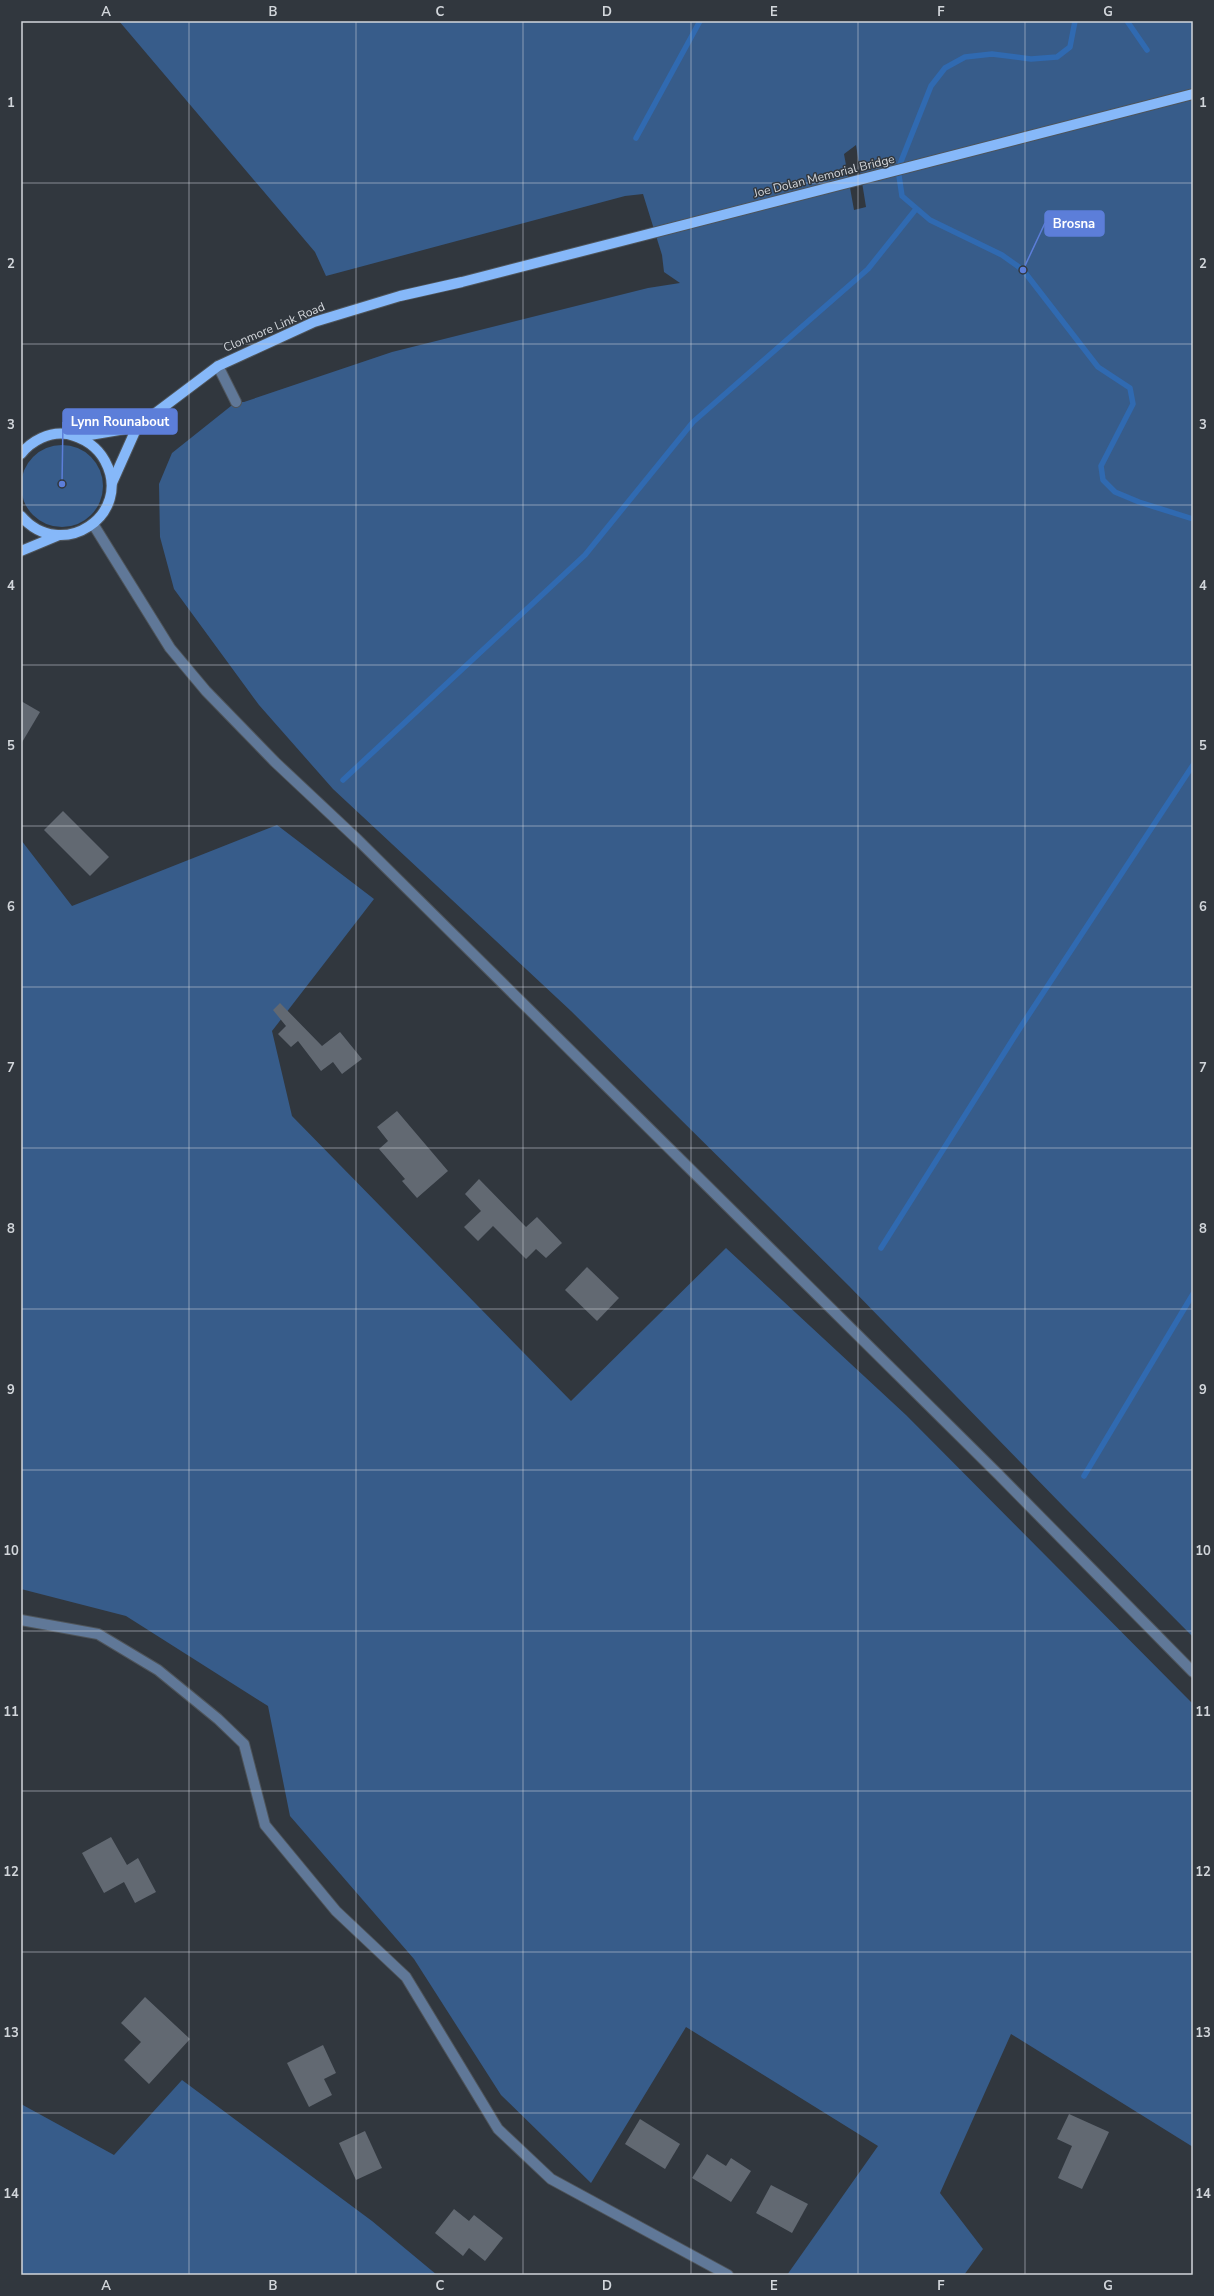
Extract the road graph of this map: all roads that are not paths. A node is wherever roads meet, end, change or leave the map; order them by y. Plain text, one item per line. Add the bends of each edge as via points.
1 (1193, 94) edge
2 (462, 282) joint
3 (218, 366) junction
4 (236, 402) dead end
5 (137, 427) junction
6 (78, 437) junction
7 (22, 450) edge
8 (112, 483) junction
9 (21, 516) edge
10 (93, 524) junction
11 (57, 536) junction
12 (21, 551) edge
13 (21, 1620) edge
14 (1193, 1672) edge
15 (728, 2275) edge

1 - 2 main road, Joe Dolan Memorial Bridge
2 - 3 main road, Clonmore Link Road via 400,296 314,322
3 - 4 street
3 - 5 main road, Clonmore Link Road
5 - 6 main road, Clonmore Link Road
5 - 8 main road, Clonmore Link Road
6 - 7 main road via 64,434 49,435
6 - 8 main road via 91,443 102,454 109,468
8 - 10 main road via 110,498 103,513
9 - 11 main road via 33,527
10 - 11 main road via 82,531
10 - 14 street via 170,648 206,691 275,762 358,839 1000,1475
11 - 12 main road
13 - 15 street via 98,1634 158,1670 218,1719 244,1744 265,1825 336,1911 406,1977 498,2129 551,2179

